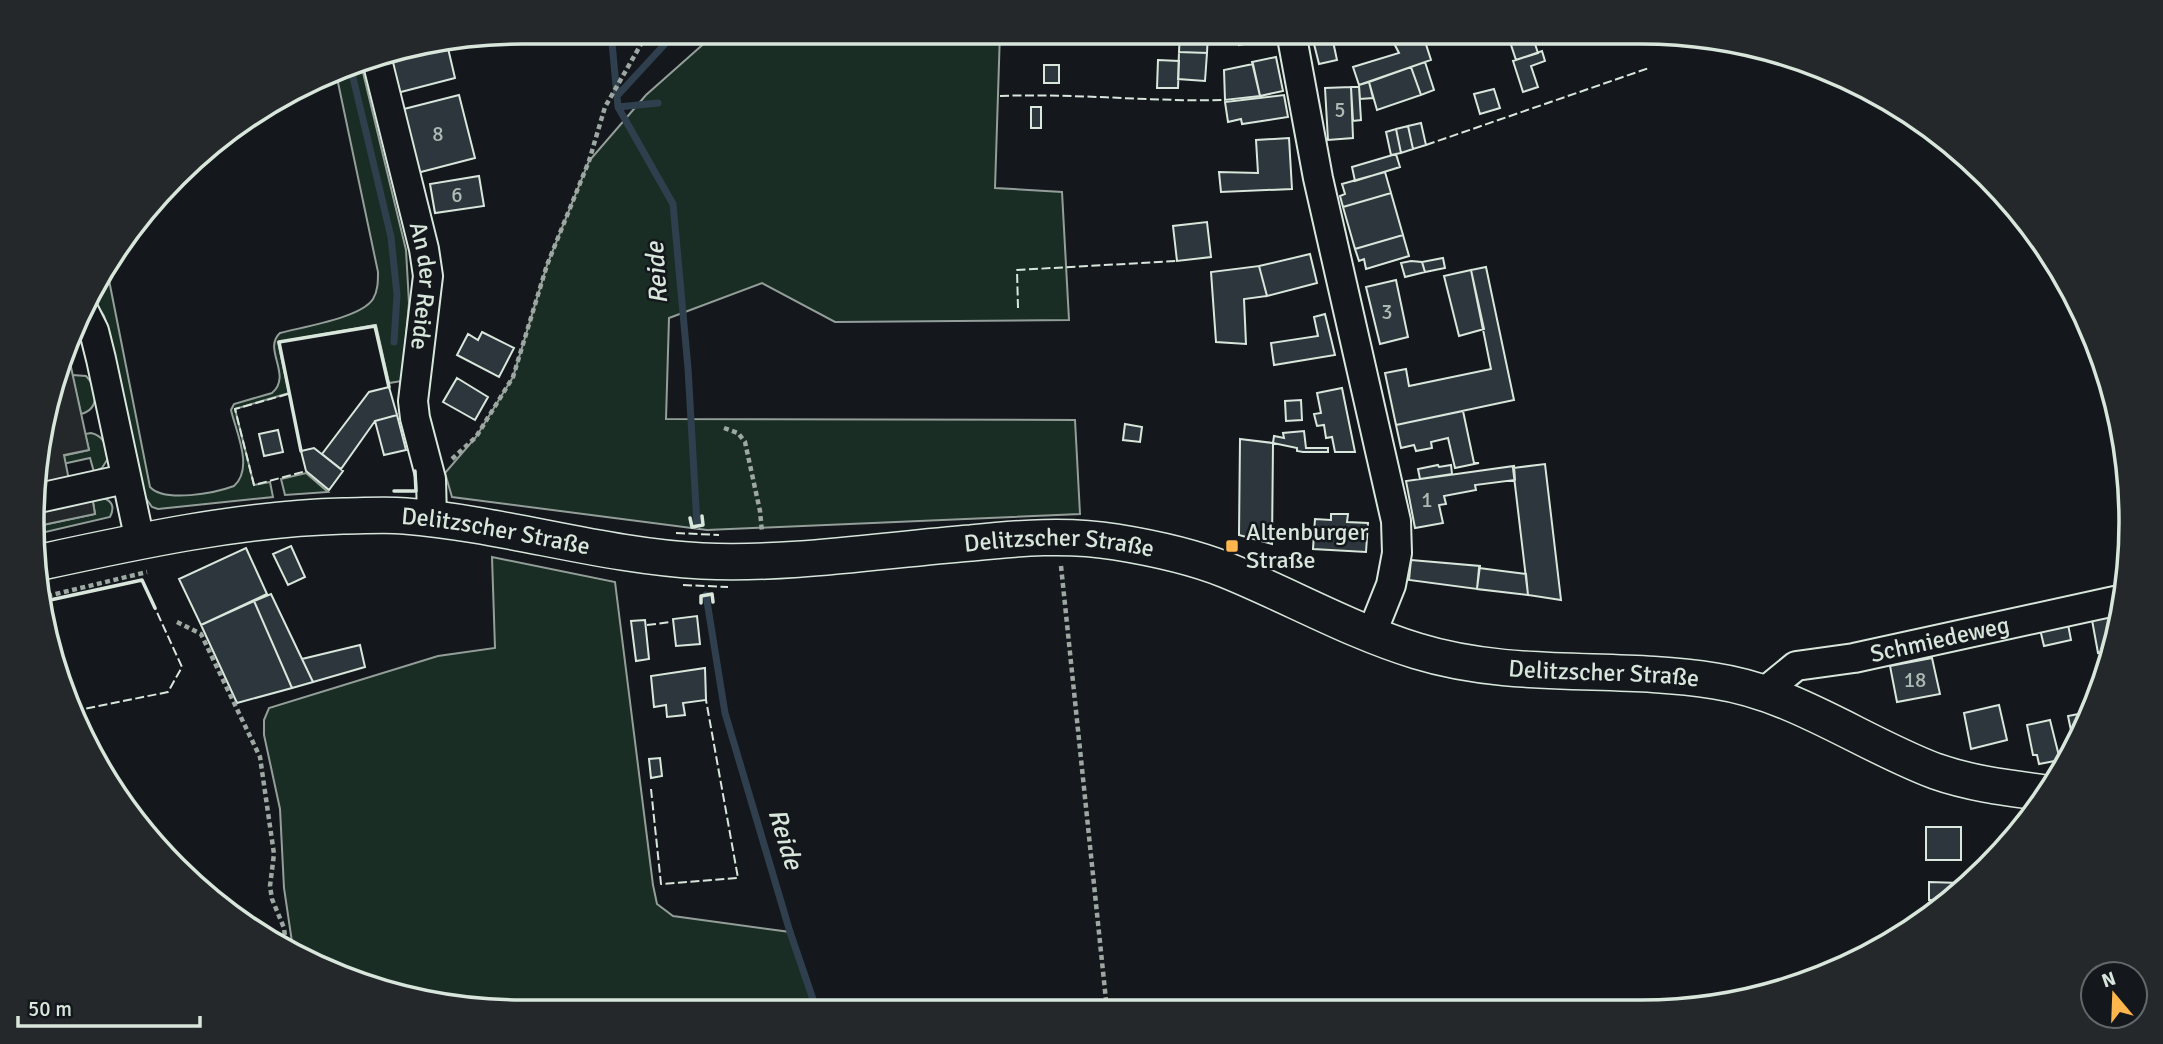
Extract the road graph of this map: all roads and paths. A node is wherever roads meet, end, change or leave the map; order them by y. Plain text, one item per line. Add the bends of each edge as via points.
1 (641, 44) edge
2 (1293, 44) edge
3 (378, 66) edge
4 (89, 320) edge
5 (724, 428) dead end
6 (125, 479) junction
7 (431, 479) junction
8 (45, 497) edge
9 (432, 519) junction
10 (140, 541) junction
11 (46, 561) edge
12 (764, 561) junction
13 (1072, 562) dead end
14 (2112, 602) edge
15 (177, 622) dead end
16 (1371, 635) junction
17 (1763, 693) junction
18 (2036, 792) edge
19 (285, 937) edge
20 (1106, 1000) edge

1 - 7 path via 605,107 589,161 547,265 513,377 476,437
2 - 16 street via 1318,178 1396,521 1397,553 1391,584
3 - 7 street, An der Reide via 428,275 413,401
4 - 6 street
5 - 12 path via 738,433 745,442 760,511
6 - 8 street
6 - 10 street
7 - 9 street, An der Reide
9 - 10 main road, Delitzscher Straße via 398,515 284,519
9 - 12 main road, Delitzscher Straße via 630,554
10 - 11 main road, Delitzscher Straße
12 - 16 main road, Delitzscher Straße via 1016,539 1109,541 1225,570
13 - 20 path via 1060,561
14 - 17 street, Schmiedeweg via 1854,658 1796,666
15 - 19 path via 201,634 260,757 274,854 270,887
16 - 17 main road, Delitzscher Straße via 1421,652 1509,668 1717,681
17 - 18 main road, Delitzscher Straße via 1932,770 1982,785

